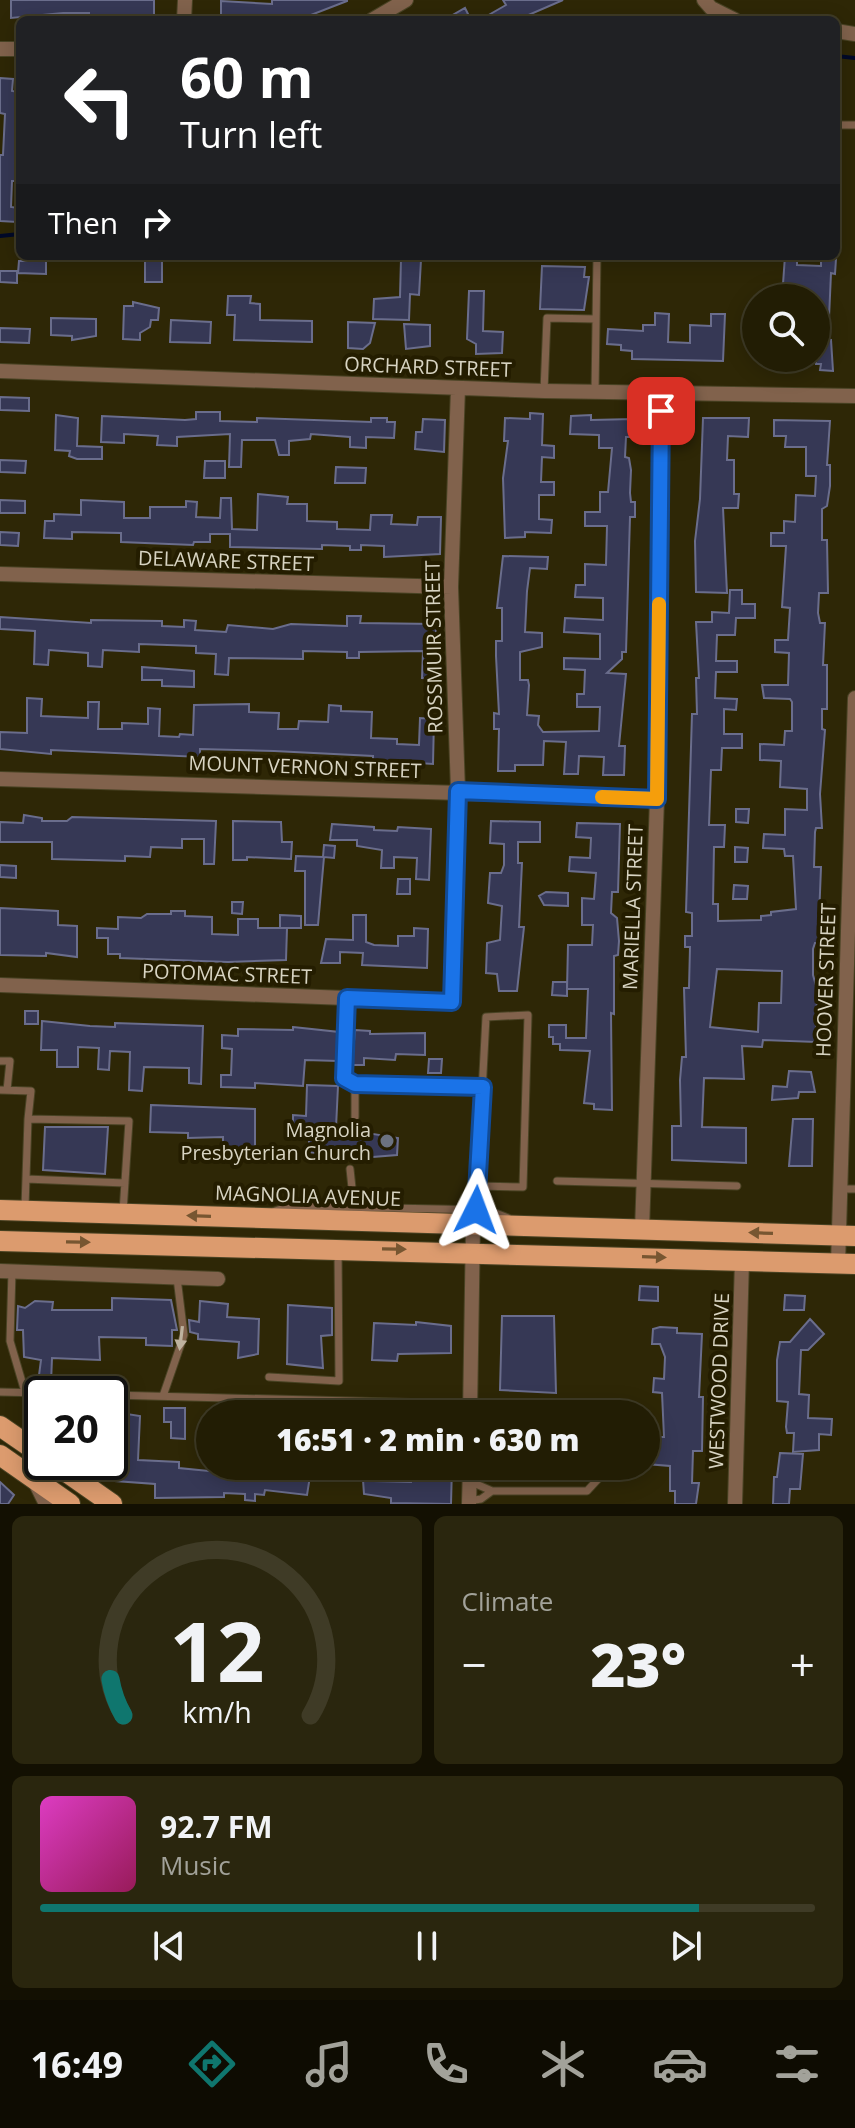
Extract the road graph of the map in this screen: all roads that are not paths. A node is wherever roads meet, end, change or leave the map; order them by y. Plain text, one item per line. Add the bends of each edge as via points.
1 (406, 0) edge
2 (704, 0) edge
3 (385, 5) edge
4 (729, 16) edge
5 (597, 260) edge
6 (596, 319) junction
7 (0, 371) edge
8 (458, 388) junction
9 (544, 391) junction
10 (595, 392) junction
11 (661, 393) junction
12 (855, 396) edge
13 (0, 574) edge
14 (451, 587) junction
15 (855, 698) edge
16 (0, 779) edge
17 (458, 791) junction
18 (657, 799) junction
19 (0, 985) edge
20 (347, 998) junction
21 (452, 1002) joint
22 (0, 1061) edge
23 (355, 1084) junction
24 (483, 1087) junction
25 (4, 1090) edge
26 (849, 1097) edge
27 (355, 1117) dead end
28 (28, 1119) junction
29 (350, 1169) dead end
30 (26, 1179) junction
31 (557, 1181) dead end
32 (644, 1181) junction
33 (125, 1183) junction
34 (477, 1186) junction
35 (737, 1186) dead end
36 (848, 1189) edge
37 (354, 1207) junction
38 (0, 1210) edge
39 (25, 1211) junction
40 (123, 1214) junction
41 (474, 1217) junction
42 (254, 1218) junction
43 (642, 1230) junction
44 (847, 1236) edge
45 (0, 1241) edge
46 (338, 1248) junction
47 (474, 1251) junction
48 (742, 1260) junction
49 (847, 1264) edge
50 (6, 1271) edge
51 (177, 1278) junction
52 (218, 1279) dead end
53 (269, 1377) dead end
54 (24, 1389) edge
55 (0, 1392) edge
56 (24, 1392) edge
57 (128, 1395) edge
58 (163, 1396) junction
59 (245, 1400) edge
60 (470, 1400) edge
61 (0, 1426) edge
62 (24, 1443) edge
63 (0, 1455) edge
64 (24, 1472) edge
65 (34, 1480) edge
66 (36, 1480) edge
67 (78, 1480) edge
68 (470, 1480) edge
69 (479, 1480) edge
70 (597, 1480) edge
71 (492, 1491) junction
72 (469, 1502) edge
73 (46, 1504) edge
74 (70, 1504) edge
75 (112, 1504) edge
76 (735, 1504) edge

1 - 3 street
2 - 4 street
5 - 6 lane
6 - 9 lane via 547,318
6 - 10 lane
7 - 8 street, ORCHARD STREET
8 - 9 street, ORCHARD STREET
8 - 14 street, ROSSMUIR STREET
9 - 10 street, ORCHARD STREET
10 - 11 street, ORCHARD STREET
11 - 12 street, ORCHARD STREET
11 - 18 street, MARIELLA STREET
13 - 14 street, DELAWARE STREET
14 - 17 street, ROSSMUIR STREET
15 - 26 street, HOOVER STREET
16 - 17 street, MOUNT VERNON STREET
17 - 18 street, MOUNT VERNON STREET
17 - 21 street, ROSSMUIR STREET
18 - 32 street, MARIELLA STREET
19 - 20 street, POTOMAC STREET
20 - 21 street, POTOMAC STREET
20 - 23 lane via 344,1078
22 - 25 lane via 10,1061
23 - 24 lane
23 - 27 lane
24 - 34 lane
24 - 34 lane via 486,1017 528,1015 523,1187
25 - 28 lane via 31,1091
26 - 36 street, HOOVER STREET
28 - 30 lane
28 - 33 lane via 129,1121
29 - 37 lane
30 - 33 lane
30 - 39 lane
31 - 32 lane
32 - 35 lane
32 - 43 street, MARIELLA STREET
33 - 40 lane
34 - 41 lane
36 - 44 street, HOOVER STREET
37 - 41 lane
37 - 42 lane via 290,1206
38 - 39 main road, MAGNOLIA AVENUE
39 - 40 main road, MAGNOLIA AVENUE
42 -> 40 main road, MAGNOLIA AVENUE
41 - 42 main road, MAGNOLIA AVENUE
41 - 43 main road, MAGNOLIA AVENUE via 533,1227
41 - 47 street
44 -> 43 main road, MAGNOLIA AVENUE
44 - 49 street, HOOVER STREET
45 -> 46 main road
46 -> 47 main road
46 - 53 lane via 339,1381
47 -> 48 main road
47 - 60 street
48 - 49 main road
48 - 76 street, WESTWOOD DRIVE
50 - 51 street
50 - 54 lane via 10,1341
51 - 52 street
51 -> 58 lane via 184,1335
55 - 56 lane
57 - 58 lane
58 - 59 lane
61 - 62 main road
63 - 64 main road
65 - 73 street
66 - 74 main road
67 - 75 main road
68 - 72 street
69 - 71 lane
70 - 71 lane via 587,1491
71 - 72 lane

